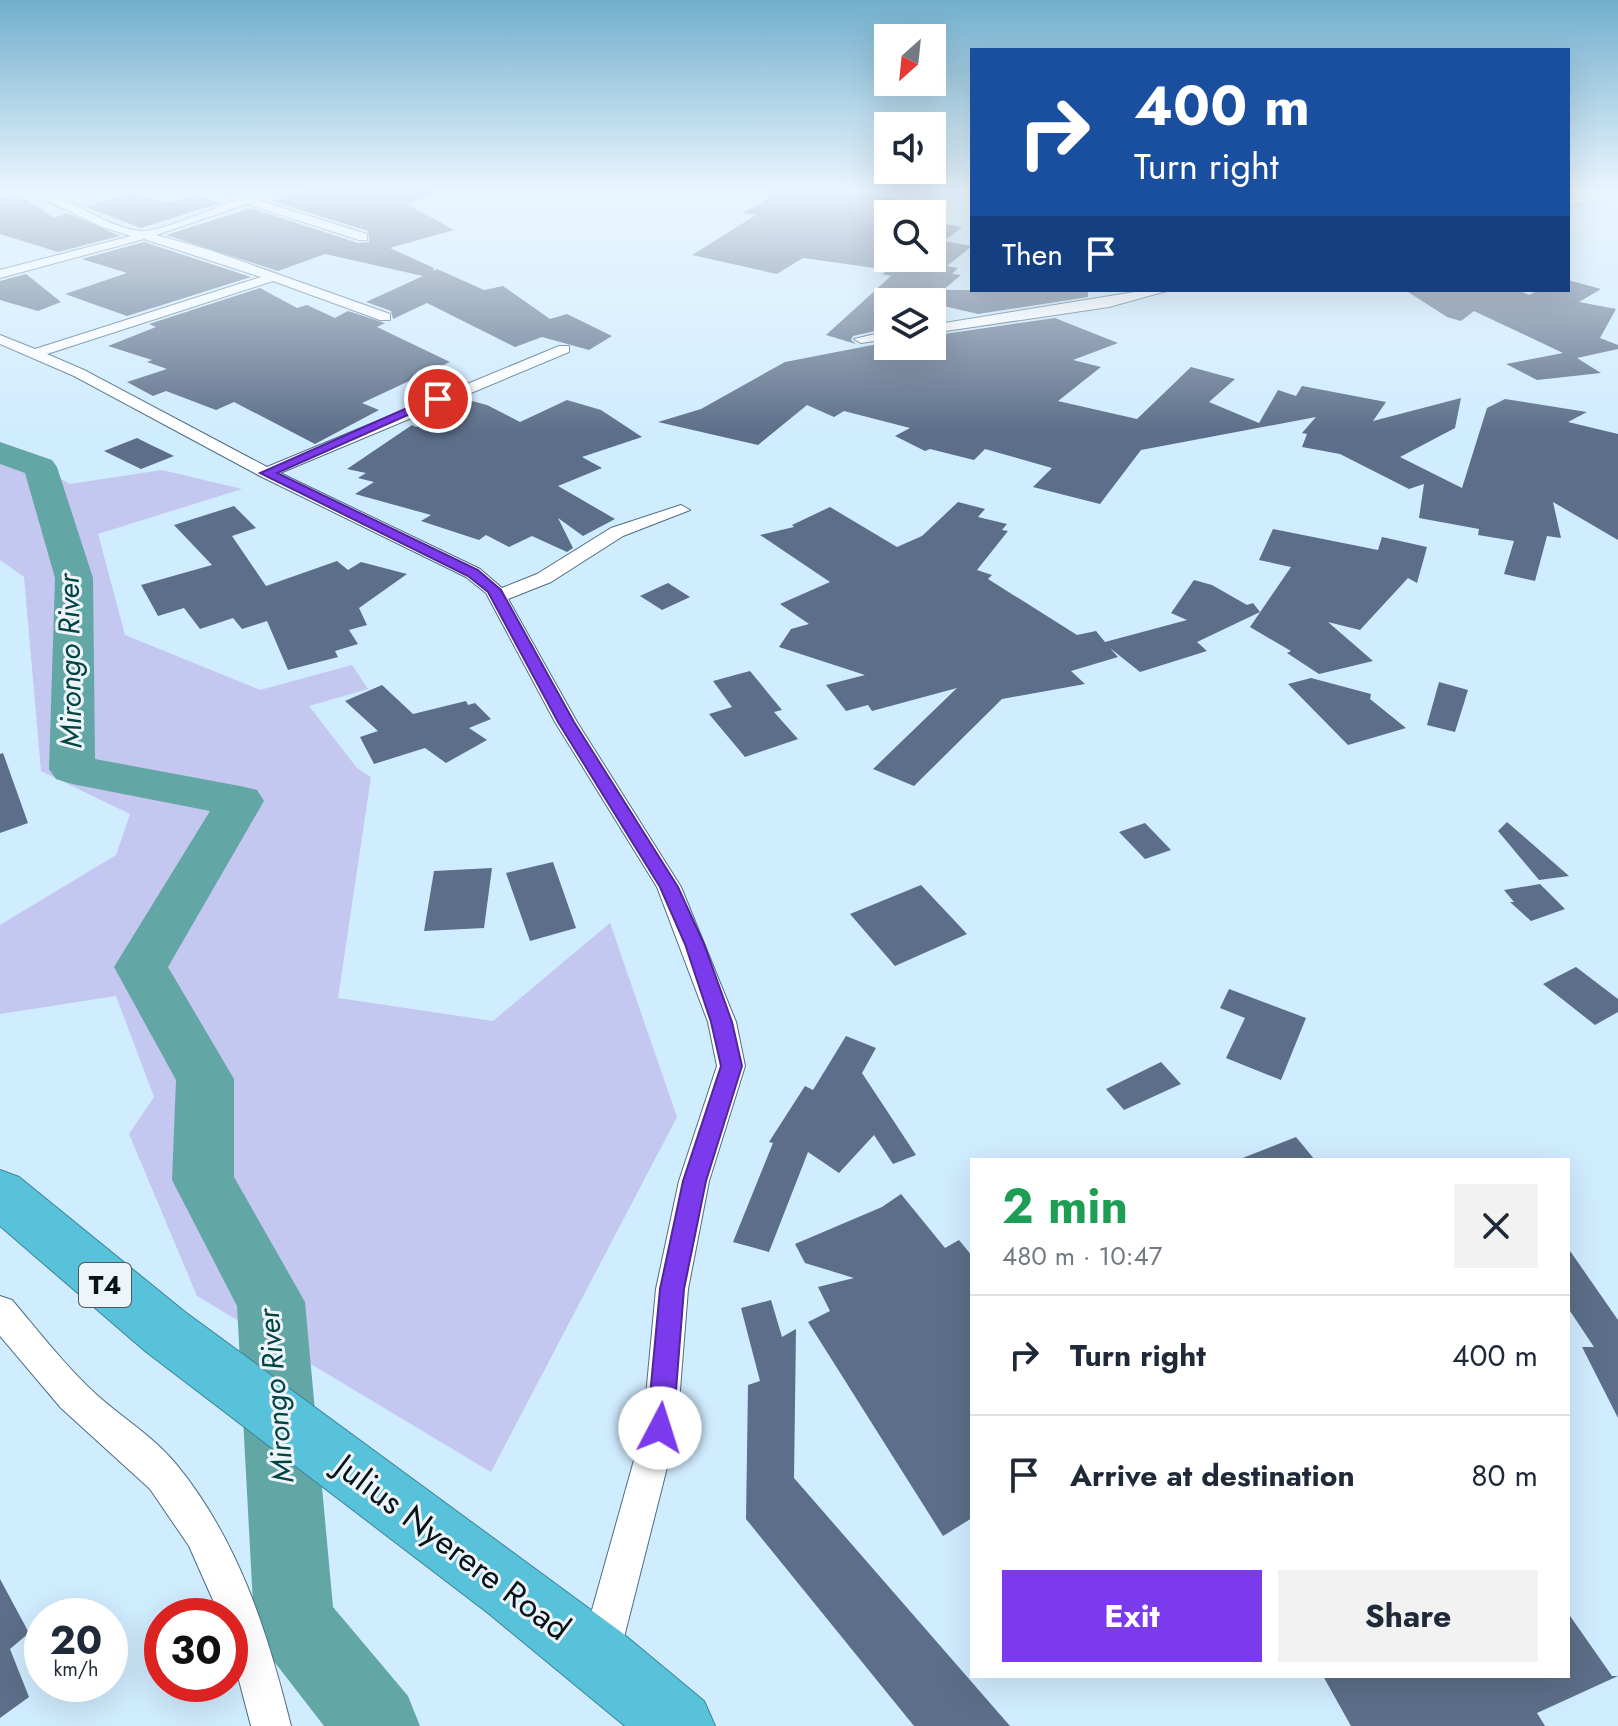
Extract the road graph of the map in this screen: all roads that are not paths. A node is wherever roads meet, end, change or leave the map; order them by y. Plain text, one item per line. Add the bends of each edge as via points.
1 (255, 271) edge
2 (273, 277) junction
3 (1156, 292) edge
4 (385, 317) dead end
5 (946, 327) edge
6 (874, 337) edge
7 (0, 339) edge
8 (861, 339) dead end
9 (564, 349) dead end
10 (34, 354) junction
11 (266, 473) junction
12 (681, 510) dead end
13 (498, 596) junction
14 (0, 1193) edge
15 (0, 1311) edge
16 (599, 1656) junction
17 (271, 1726) edge
18 (679, 1726) edge

1 - 2 street
2 - 4 street
2 - 10 street
3 - 5 street
6 - 8 street
7 - 10 street
9 - 11 street
10 - 11 street
11 - 13 street via 473,573
12 - 13 street via 617,532 544,578
13 - 16 street via 566,722 669,887 722,1022 731,1066 694,1181 672,1289 660,1428
14 - 16 highway, Julius Nyerere Road / T4 via 73,1260 214,1372
15 - 17 street via 82,1405 161,1474 203,1532 255,1659
16 - 18 highway, Julius Nyerere Road / T4

